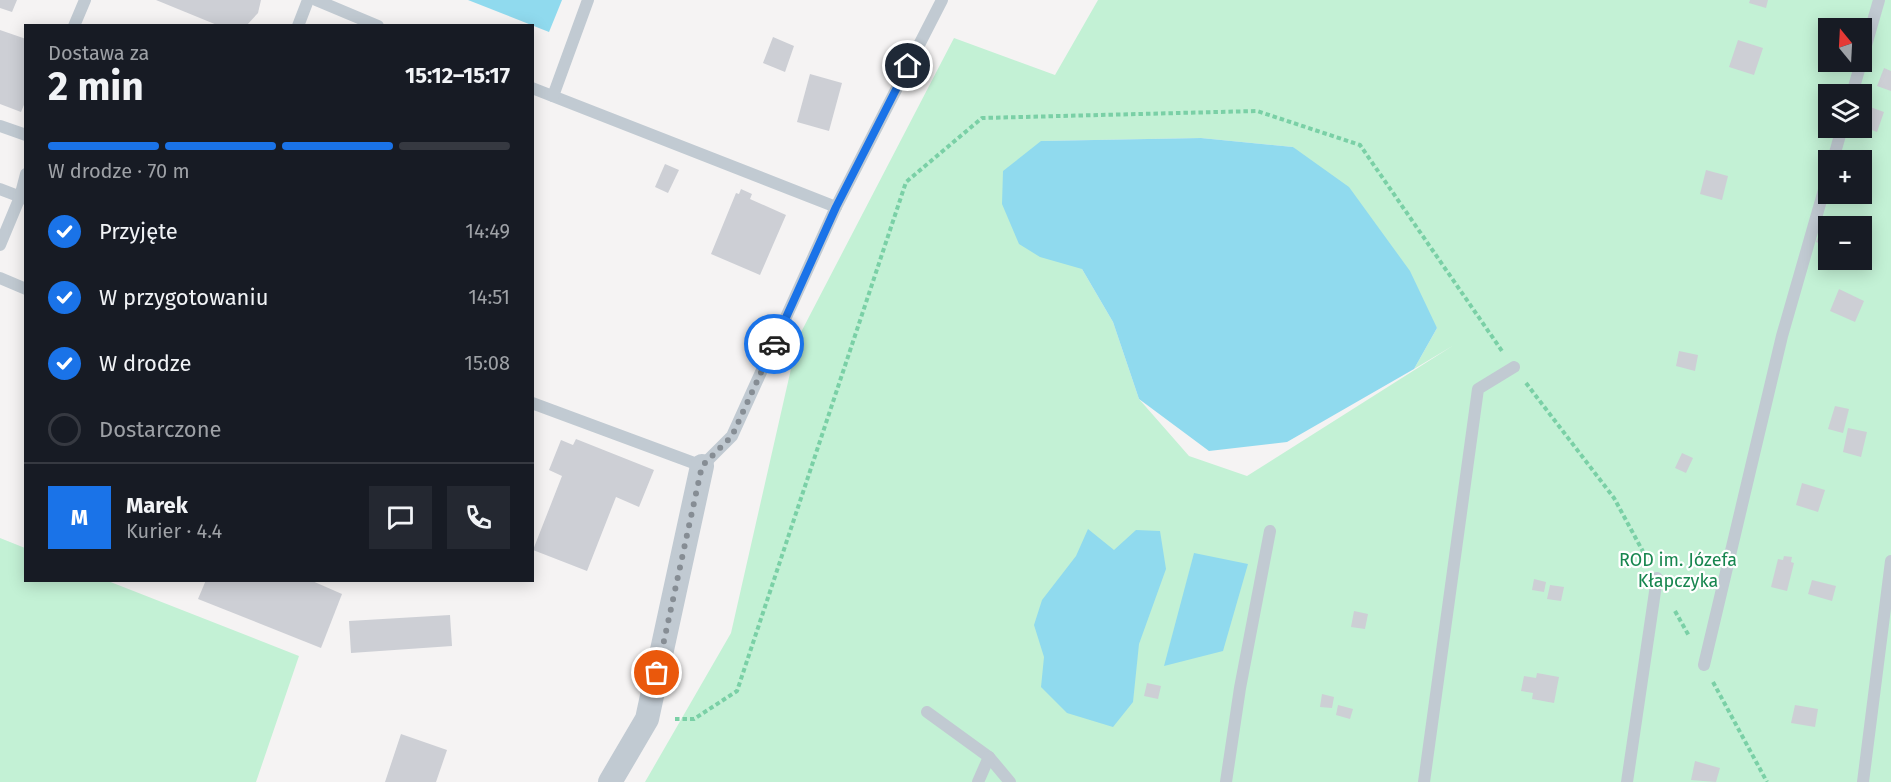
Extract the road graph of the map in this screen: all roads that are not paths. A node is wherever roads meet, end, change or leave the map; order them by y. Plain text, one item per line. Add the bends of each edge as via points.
1 (85, 0) edge
2 (308, 0) edge
3 (316, 0) edge
4 (588, 0) edge
5 (1879, 0) edge
6 (943, 2) edge
7 (75, 24) edge
8 (299, 24) edge
9 (373, 24) edge
10 (1855, 84) edge
11 (534, 89) edge
12 (553, 96) junction
13 (0, 126) edge
14 (24, 134) edge
15 (0, 189) edge
16 (23, 198) edge
17 (1820, 204) edge
18 (836, 207) junction
19 (0, 245) edge
20 (0, 278) edge
21 (24, 287) edge
22 (1514, 367) road end
23 (534, 404) edge
24 (702, 466) junction
25 (1270, 531) dead end
26 (1891, 561) edge
27 (1658, 578) road end
28 (1704, 665) road end
29 (927, 712) dead end
30 (989, 757) junction
31 (610, 782) edge
32 (978, 782) edge
33 (1010, 782) edge
34 (1226, 782) edge
35 (1424, 782) edge
36 (1627, 782) edge
37 (1863, 782) edge

1 - 7 lane
2 - 8 lane
3 - 9 lane
4 - 12 lane
5 - 10 lane
6 - 18 lane
11 - 12 lane
12 - 18 lane
13 - 14 lane
15 - 16 lane
16 - 19 lane
17 - 28 lane via 1782,336
18 - 24 lane via 732,436
20 - 21 lane
22 - 35 lane via 1478,389
23 - 24 lane
24 - 31 street via 647,719
25 - 34 lane
26 - 37 lane
27 - 36 lane
29 - 30 lane
30 - 32 lane
30 - 33 lane

